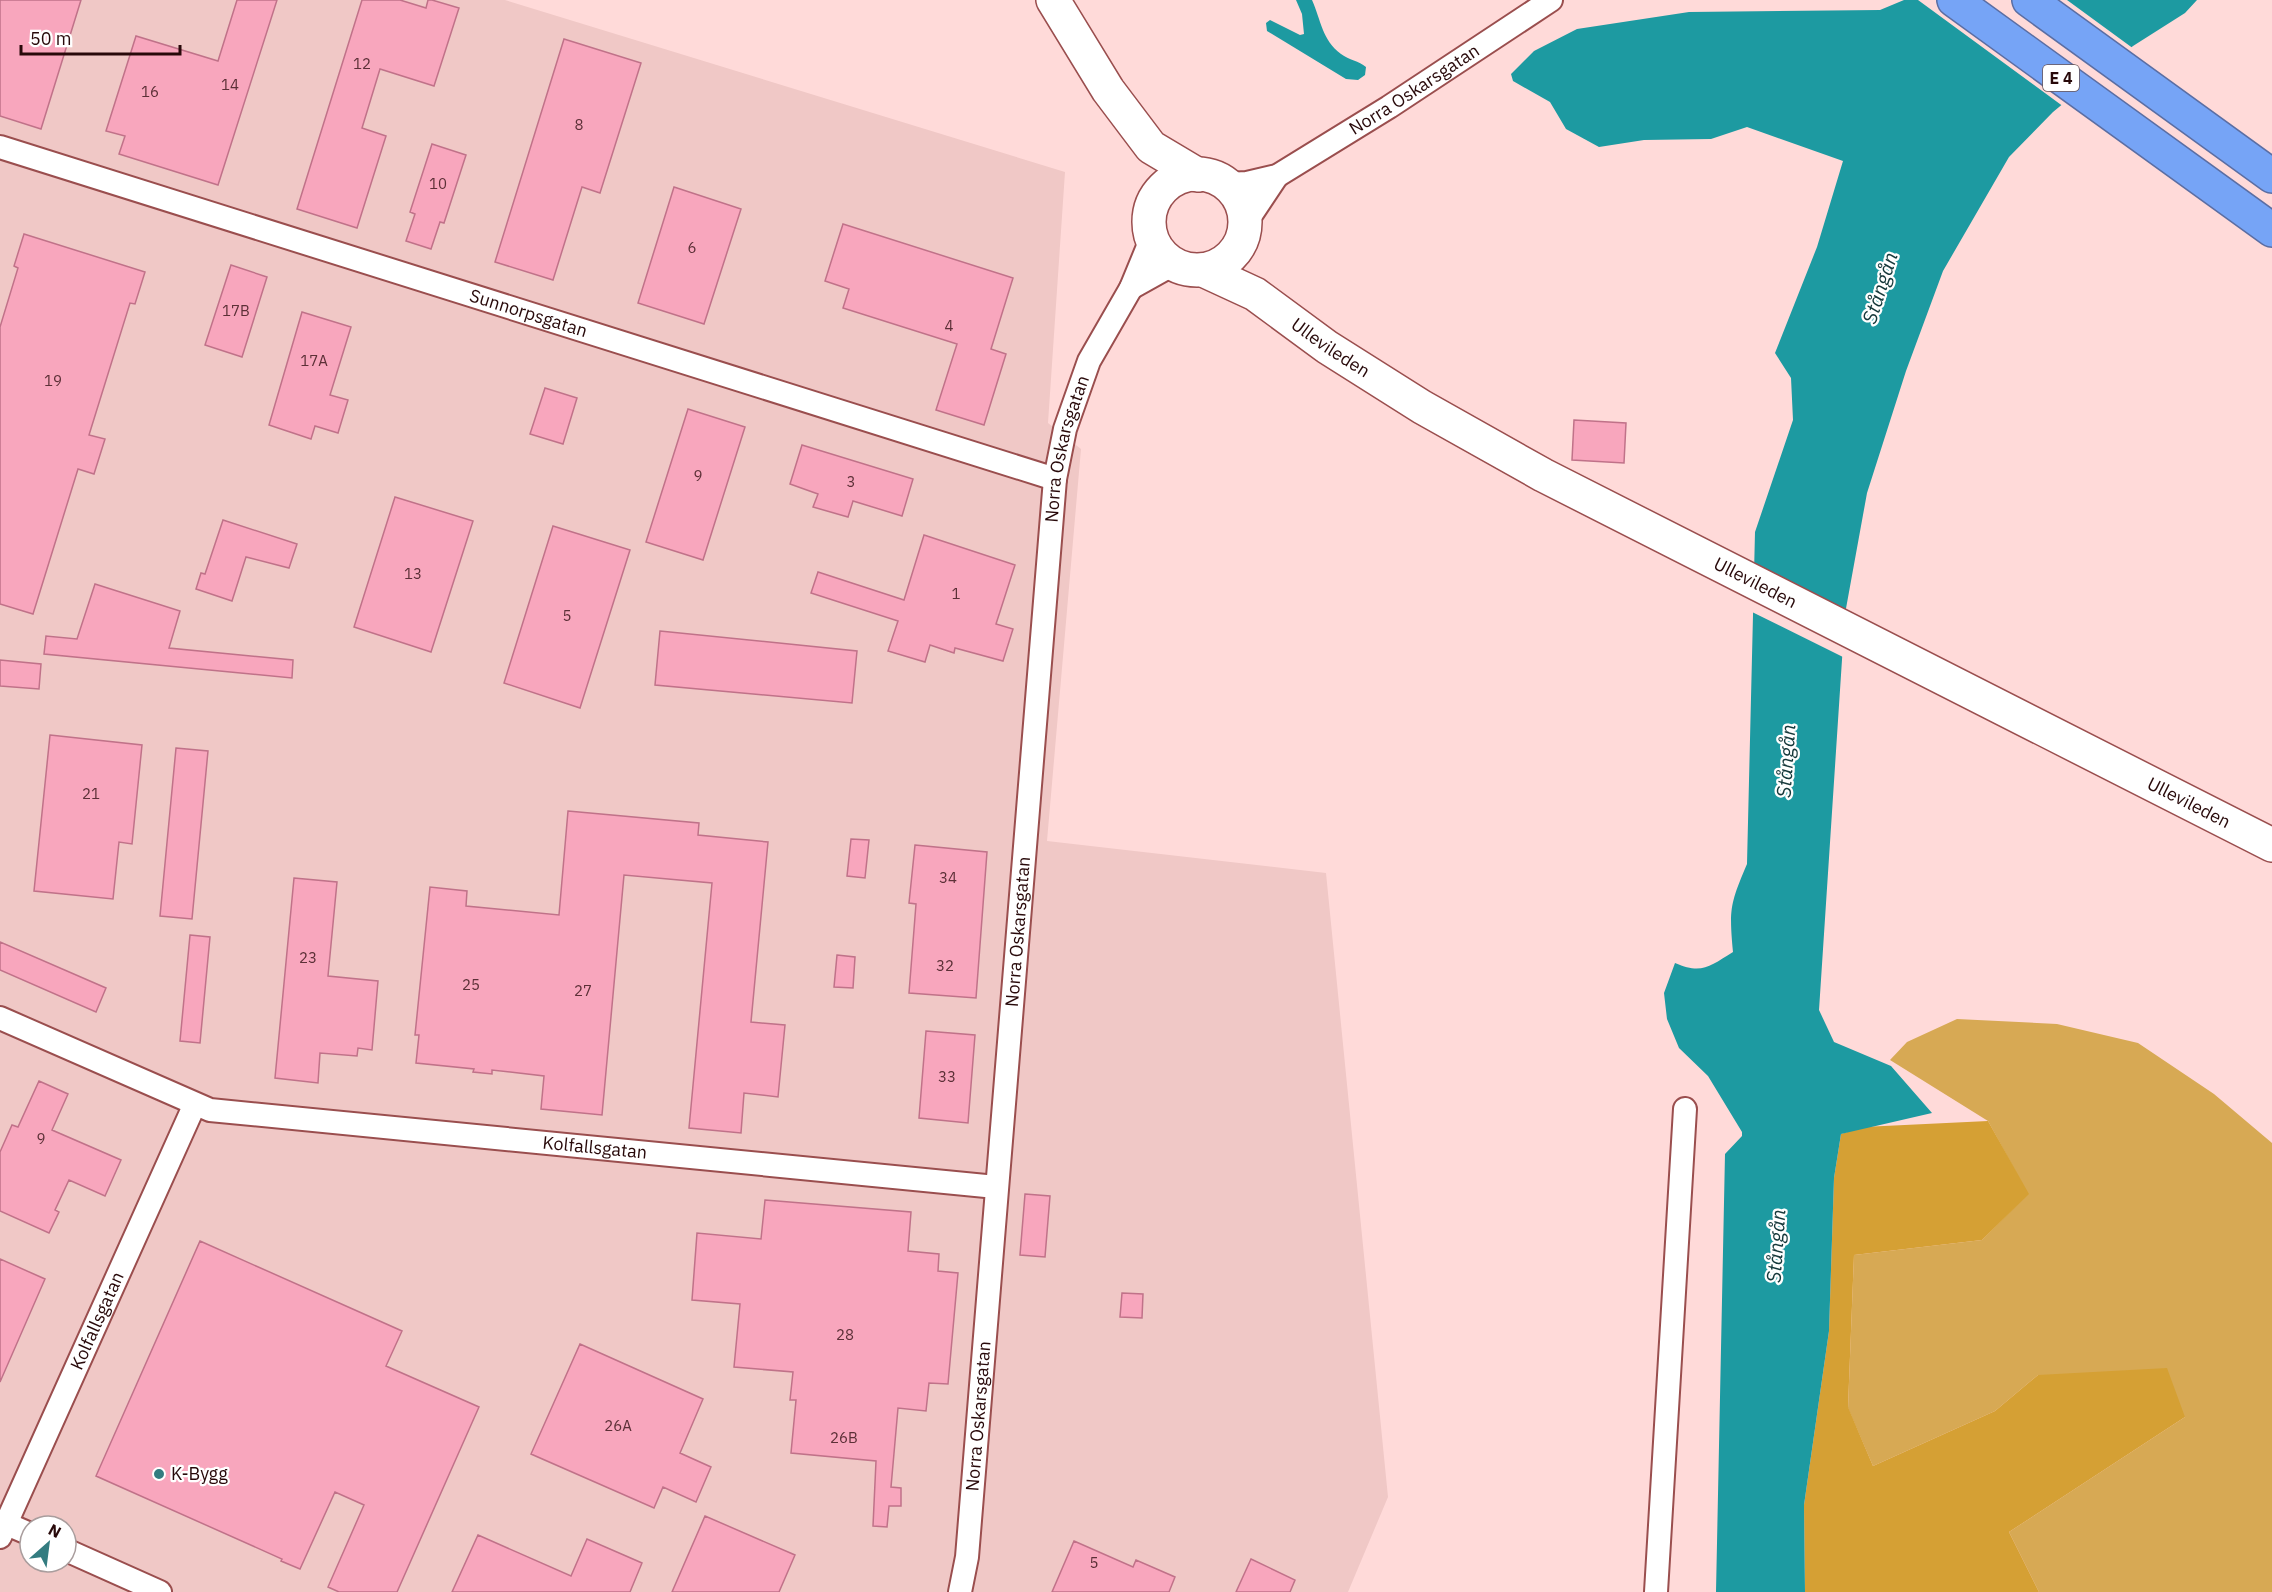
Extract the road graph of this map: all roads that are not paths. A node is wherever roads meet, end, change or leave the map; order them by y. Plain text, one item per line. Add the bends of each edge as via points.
1 (1053, 0) edge
2 (1551, 0) edge
3 (1954, 0) edge
4 (2029, 0) edge
5 (0, 147) edge
6 (1151, 147) junction
7 (1277, 176) junction
8 (2272, 176) edge
9 (1212, 179) junction
10 (1157, 196) junction
11 (2272, 230) edge
12 (1242, 236) junction
13 (1152, 237) junction
14 (1188, 267) junction
15 (1131, 288) junction
16 (1255, 294) junction
17 (1055, 479) junction
18 (2272, 845) edge
19 (0, 1018) edge
20 (194, 1106) junction
21 (1685, 1109) dead end
22 (996, 1187) junction
23 (2, 1527) edge
24 (18, 1531) edge
25 (78, 1555) edge
26 (159, 1592) edge
27 (960, 1592) edge
28 (1656, 1592) edge

1 - 6 main road via 1108,90
2 - 7 street, Norra Oskarsgatan
3 - 11 highway, E 4
4 - 8 highway, E 4
5 - 17 street, Sunnorpsgatan
6 - 9 main road
6 - 10 main road
7 - 9 street, Norra Oskarsgatan via 1247,183
7 - 12 street, Norra Oskarsgatan
9 - 10 main road via 1179,178
9 - 12 main road via 1242,206
10 - 13 main road via 1150,216
12 - 14 main road via 1223,263
12 - 16 main road via 1242,264
13 - 14 main road via 1160,253
13 - 15 street, Norra Oskarsgatan
14 - 15 street
14 - 16 main road, Ullevileden
15 - 17 street, Norra Oskarsgatan via 1089,361 1065,429
16 - 18 main road, Ullevileden via 1327,347 1422,407 1543,475
17 - 22 street, Norra Oskarsgatan
19 - 20 street, Kolfallsgatan
20 - 22 street, Kolfallsgatan via 227,1113
20 - 23 street, Kolfallsgatan
21 - 28 street
22 - 27 street, Norra Oskarsgatan via 967,1557
23 - 24 street
25 - 26 street

